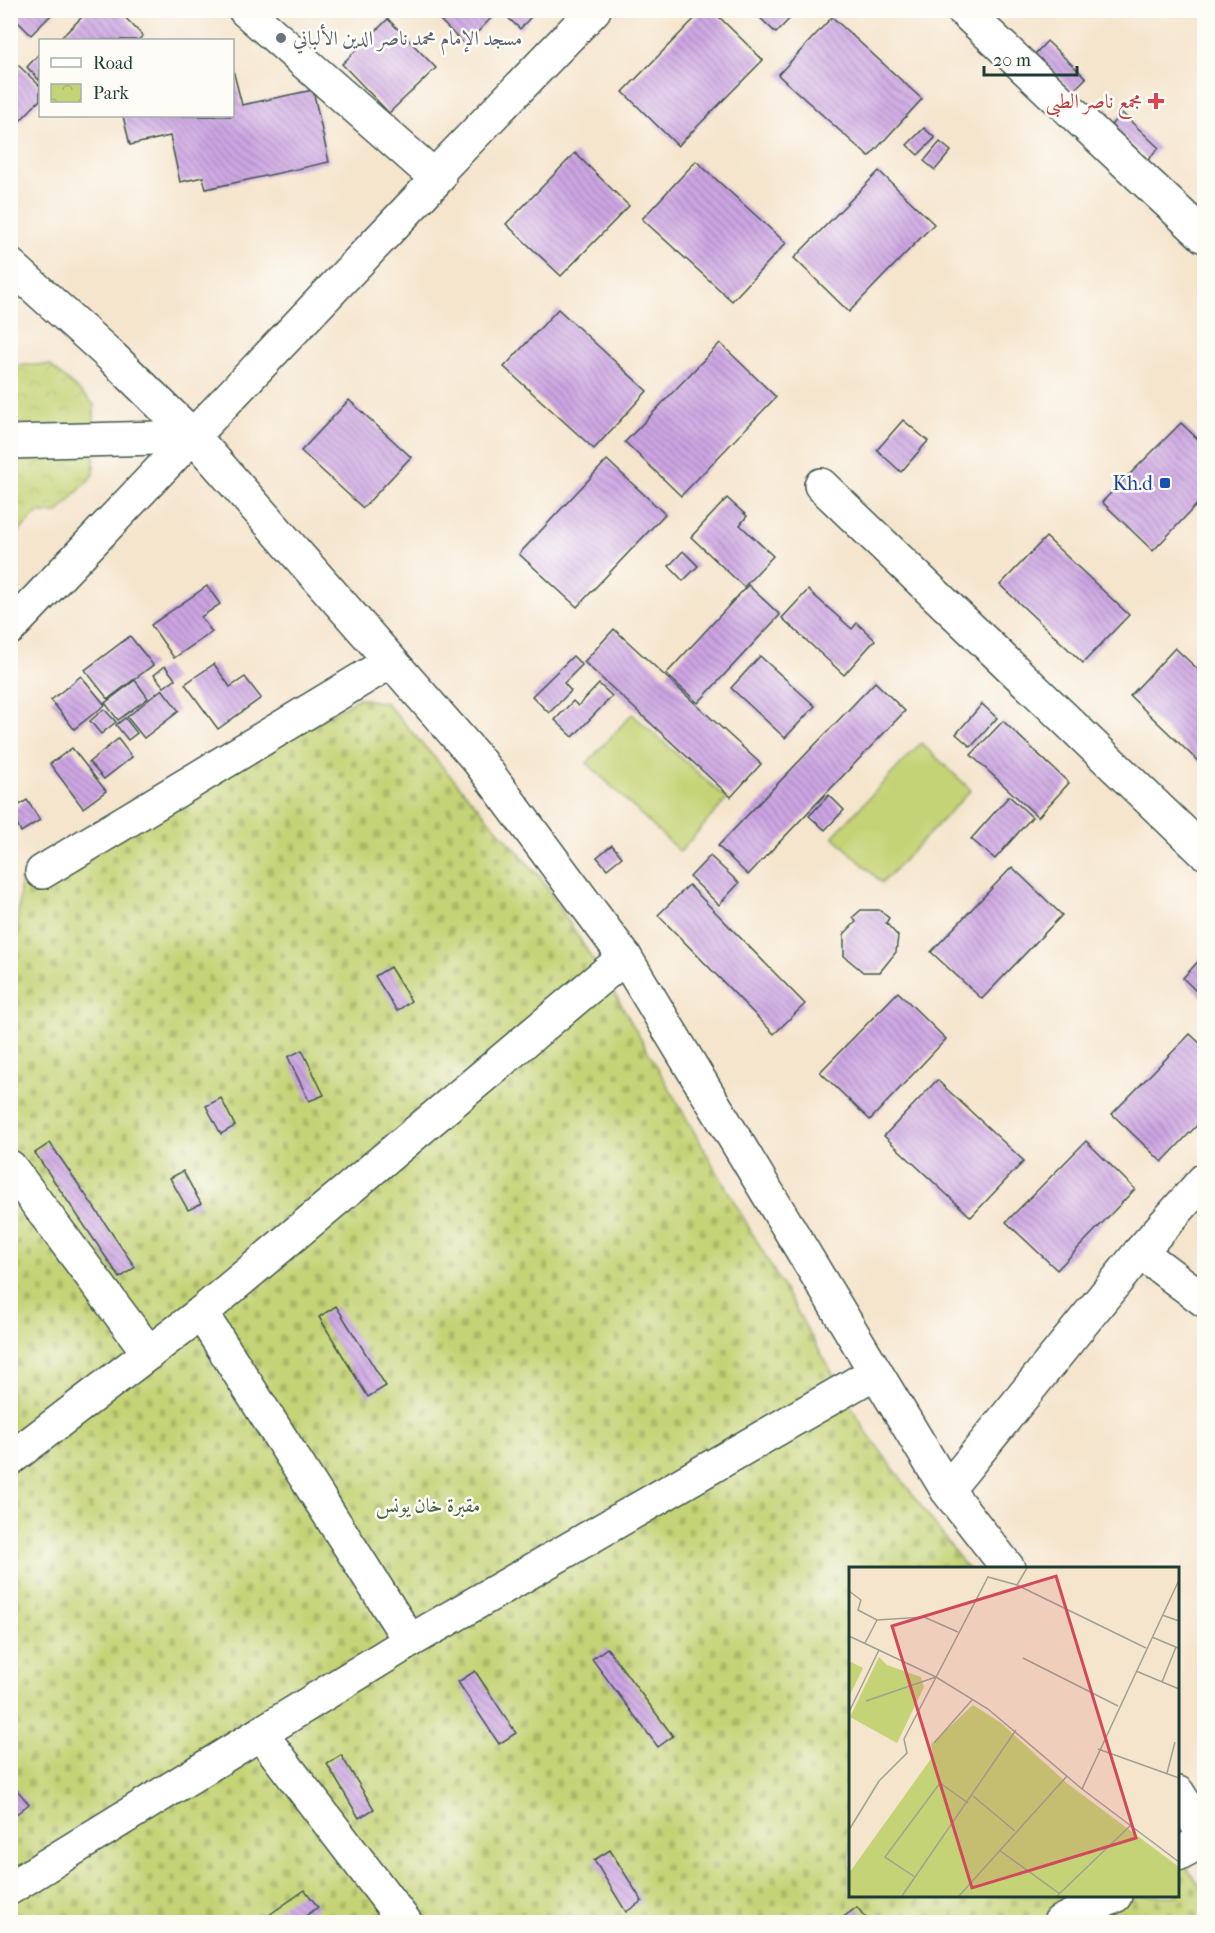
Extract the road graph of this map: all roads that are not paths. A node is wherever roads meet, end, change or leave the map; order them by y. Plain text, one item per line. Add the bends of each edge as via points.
1 (245, 10) edge
2 (594, 10) edge
3 (963, 10) edge
4 (434, 176) junction
5 (1204, 236) edge
6 (10, 265) edge
7 (194, 437) junction
8 (10, 442) edge
9 (821, 485) dead end
10 (10, 628) edge
11 (390, 662) junction
12 (1204, 852) edge
13 (42, 872) dead end
14 (625, 957) junction
15 (10, 1167) edge
16 (1204, 1180) edge
17 (1140, 1252) junction
18 (1204, 1300) edge
19 (201, 1313) junction
20 (149, 1353) junction
21 (874, 1373) junction
22 (10, 1459) edge
23 (947, 1490) junction
24 (1006, 1567) edge
25 (410, 1641) junction
26 (261, 1734) junction
27 (1179, 1795) edge
28 (1204, 1835) edge
29 (1204, 1840) edge
30 (1179, 1853) edge
31 (10, 1888) edge
32 (1113, 1897) edge
33 (405, 1923) edge
34 (1060, 1923) edge

1 - 4 street
2 - 4 street
3 - 5 street
4 - 7 street via 439,177
6 - 7 street
7 - 8 street
7 - 10 street
7 - 11 street
9 - 12 street
11 - 13 street
11 - 14 street via 478,760
14 - 19 street
14 - 21 street
15 - 20 street
16 - 17 street
17 - 18 street
17 - 23 street
19 - 20 street
19 - 25 street
20 - 22 street
21 - 23 street
21 - 25 street
23 - 24 street
25 - 26 street
26 - 31 street
26 - 33 street
27 - 28 street
29 - 30 street
32 - 34 street

